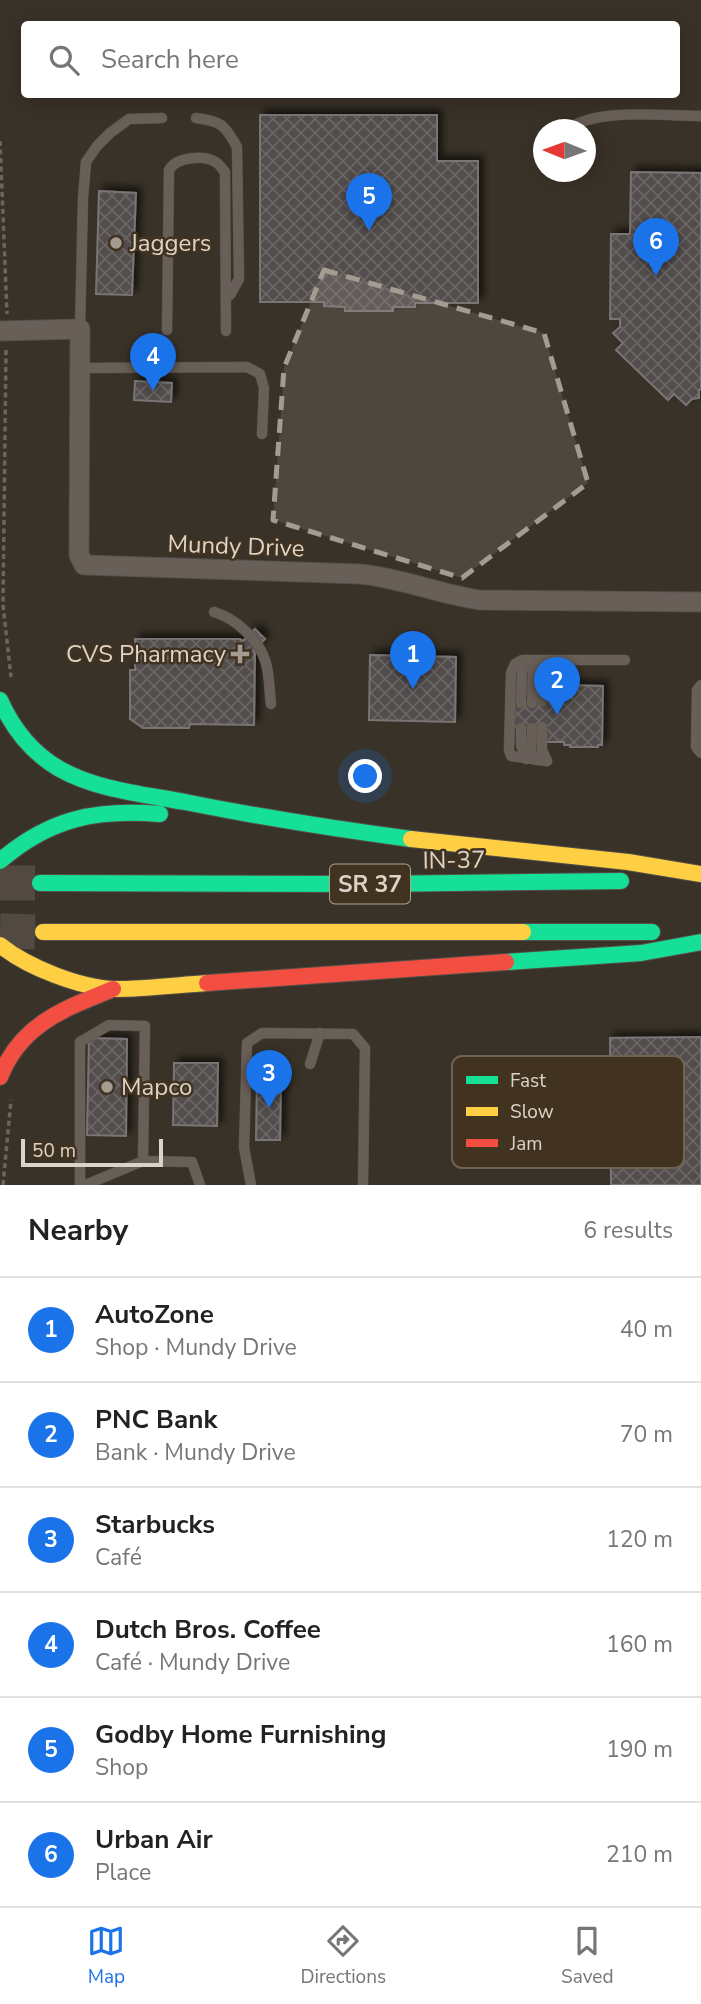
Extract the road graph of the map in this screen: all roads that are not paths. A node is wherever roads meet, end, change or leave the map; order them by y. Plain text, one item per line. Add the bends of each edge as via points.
1 (701, 116) edge
2 (162, 118) dead end
3 (196, 118) dead end
4 (585, 119) edge
5 (226, 296) junction
6 (80, 329) junction
7 (167, 330) dead end
8 (3, 331) edge
9 (226, 331) dead end
10 (80, 368) junction
11 (262, 434) dead end
12 (701, 602) edge
13 (214, 612) dead end
14 (526, 660) junction
15 (543, 660) junction
16 (625, 660) dead end
17 (701, 685) edge
18 (0, 700) edge
19 (271, 704) dead end
20 (701, 753) edge
21 (531, 760) junction
22 (265, 819) junction
23 (0, 861) edge
24 (701, 874) edge
25 (701, 881) edge
26 (40, 883) tunnel mouth
27 (43, 932) tunnel mouth
28 (701, 936) edge
29 (701, 942) edge
30 (0, 944) edge
31 (113, 989) junction
32 (320, 1034) junction
33 (310, 1064) dead end
34 (0, 1077) edge
35 (144, 1161) junction
36 (83, 1185) edge
37 (200, 1185) edge
38 (251, 1185) edge
39 (363, 1185) edge

1 - 4 lane
2 - 6 lane via 129,119 110,133 86,162
3 - 5 lane via 218,121 237,148 239,279
5 - 7 lane via 225,172 219,163 208,159 180,159 169,170
5 - 9 lane
6 - 8 street
6 - 10 street, Mundy Drive
10 - 11 lane via 247,367 260,374 264,388
10 - 12 street, Mundy Drive via 79,555 84,565 360,574 480,600
13 - 19 lane via 237,622 262,652
14 - 15 lane
14 - 15 lane via 522,671 532,703
14 - 21 lane via 518,661 511,673 509,750 511,756
15 - 16 lane
17 - 20 lane via 697,690 696,747
18 - 22 highway via 24,740 56,767 77,777
21 - 21 lane via 531,752 532,728 547,761
22 - 23 highway via 114,812 85,816 52,827 18,845
22 - 24 highway
25 - 26 highway, IN-37 / SR 37
27 - 28 highway, SR 37 via 644,931
29 - 31 highway via 641,953
30 - 31 highway via 33,968
31 - 34 highway via 56,1012 35,1027 15,1049
32 - 33 lane
32 - 38 lane via 262,1033 247,1043 244,1147
32 - 39 lane via 353,1034 365,1048
35 - 36 lane
35 - 36 lane via 145,1026 109,1025 80,1042
35 - 37 lane via 192,1162

